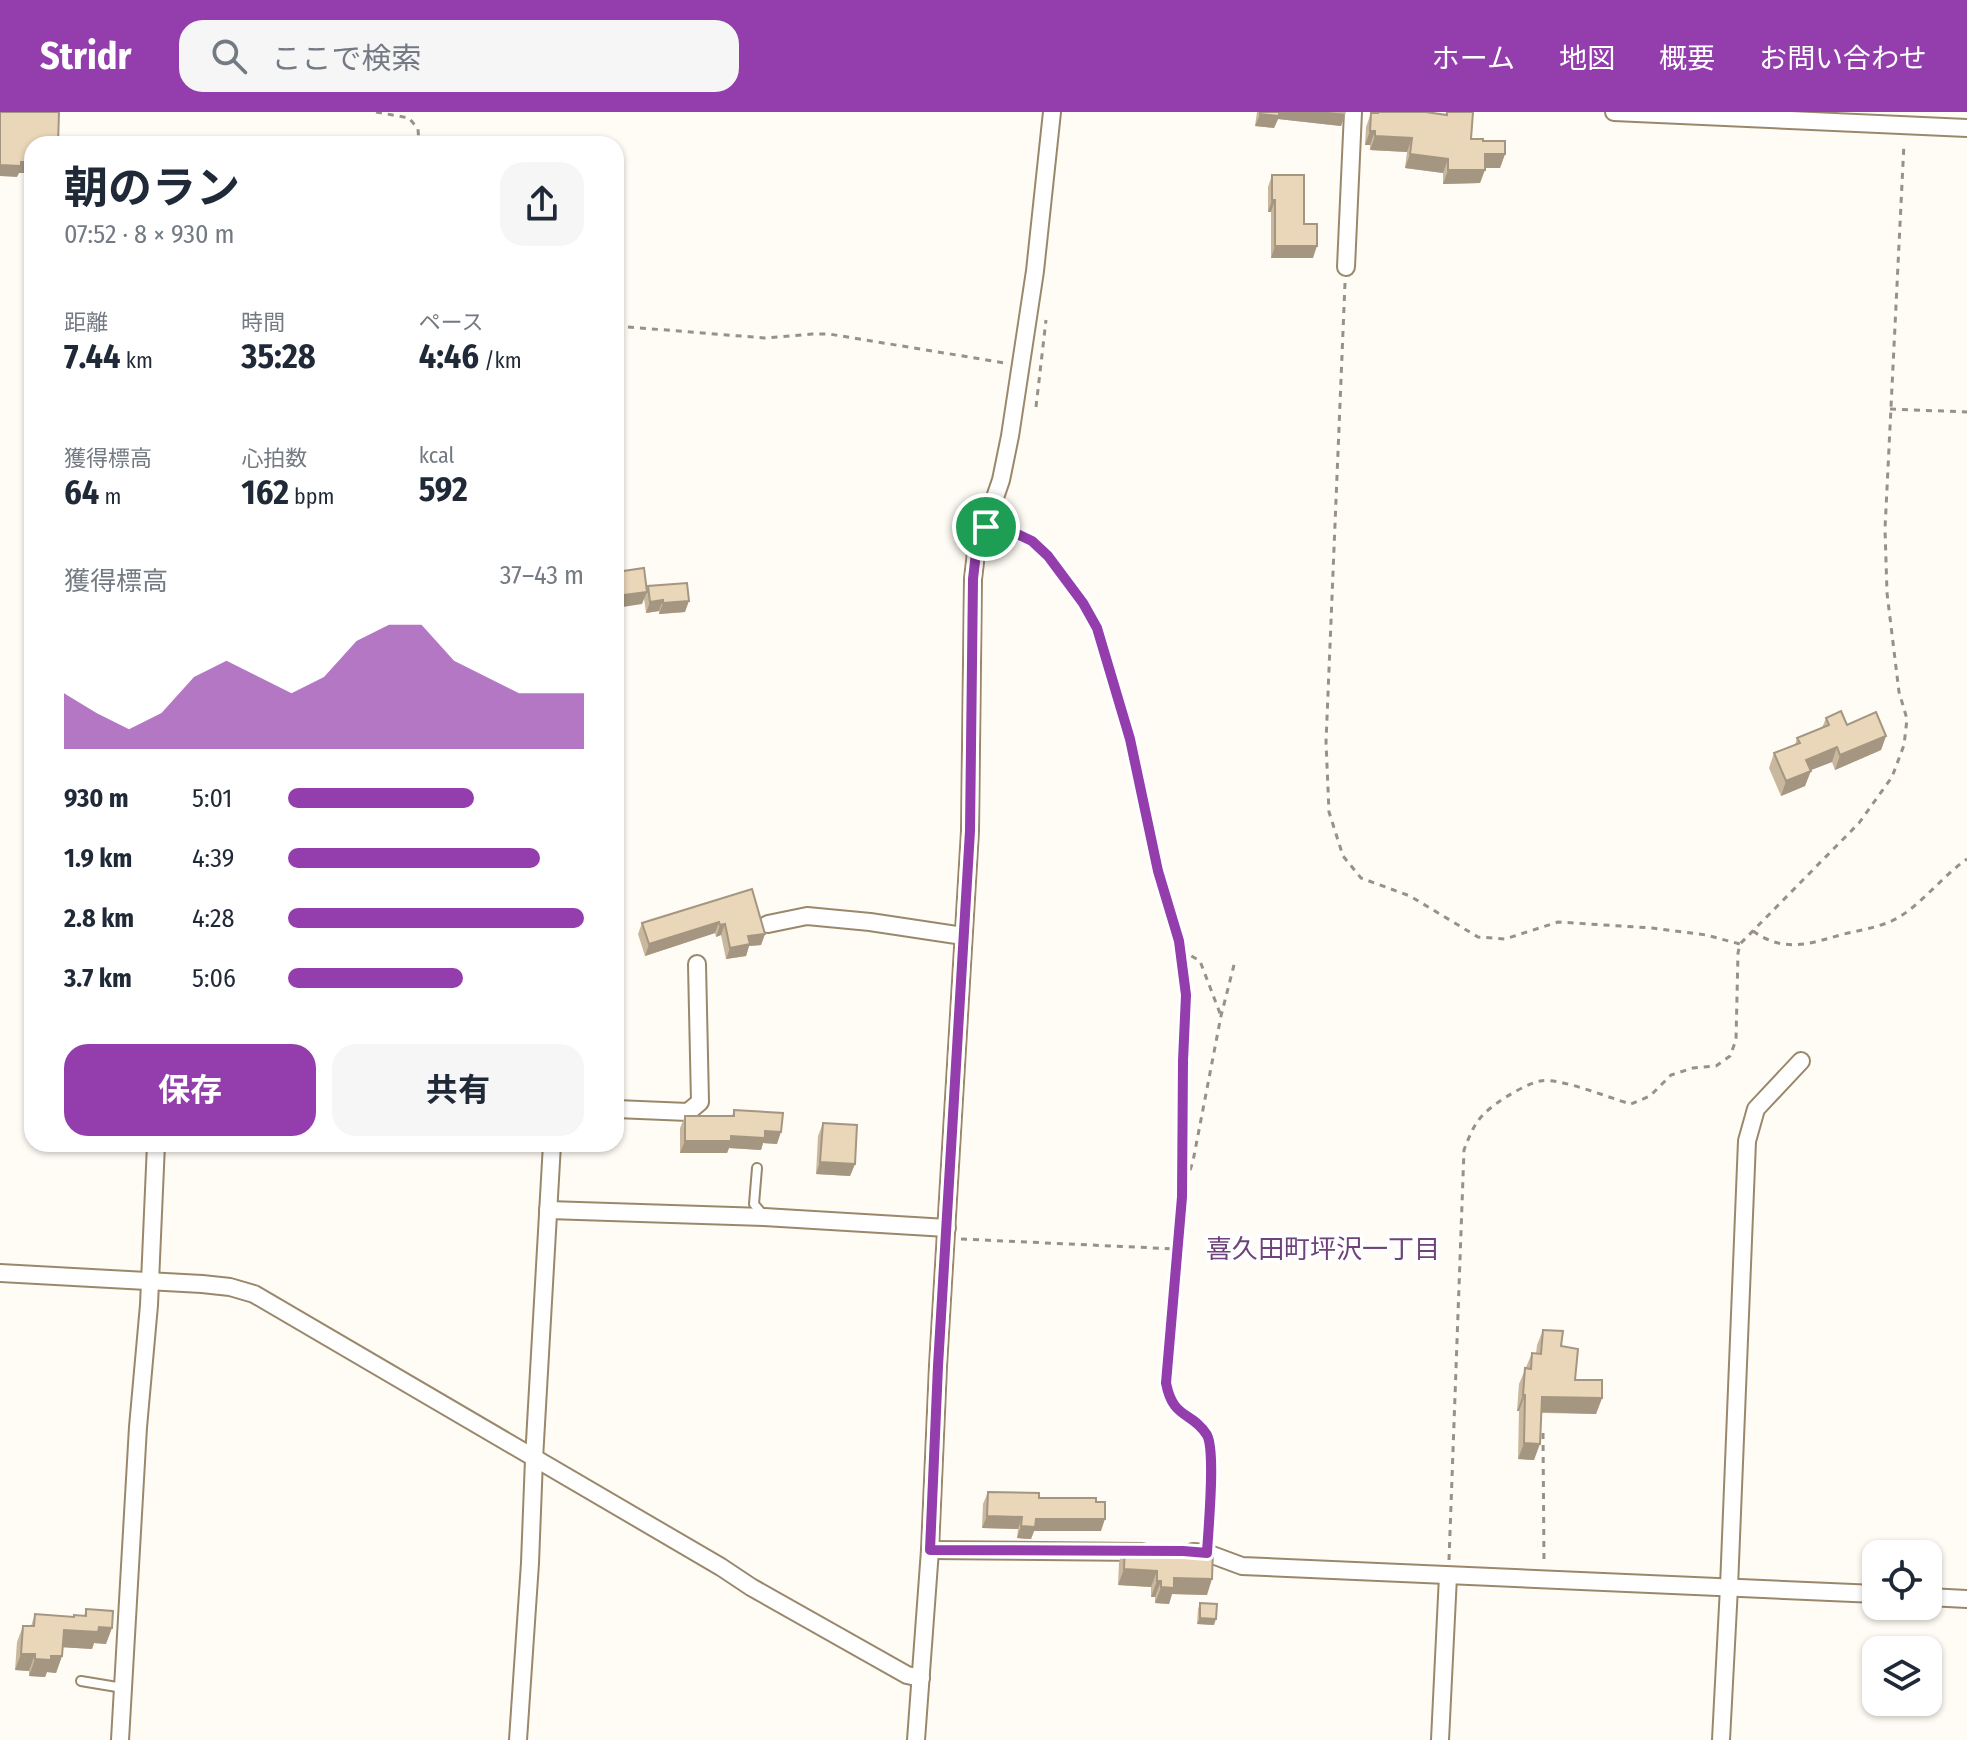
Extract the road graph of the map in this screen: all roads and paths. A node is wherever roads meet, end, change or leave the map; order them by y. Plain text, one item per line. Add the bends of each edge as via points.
1 (376, 112) edge
2 (1052, 112) edge
3 (1353, 112) edge
4 (1614, 112) edge
5 (1905, 126) junction
6 (1967, 128) edge
7 (418, 136) edge
8 (1346, 267) joint
9 (624, 327) edge
10 (1021, 365) junction
11 (1890, 409) junction
12 (1967, 412) edge
13 (986, 527) junction
14 (1967, 859) edge
15 (768, 924) dead end
16 (1753, 931) junction
17 (963, 936) junction
18 (1740, 944) junction
19 (1180, 950) junction
20 (1235, 961) dead end
21 (697, 964) dead end
22 (1221, 1016) junction
23 (1801, 1061) dead end
24 (624, 1109) edge
25 (156, 1152) edge
26 (552, 1152) edge
27 (757, 1168) dead end
28 (1182, 1197) junction
29 (548, 1210) junction
30 (764, 1217) junction
31 (947, 1233) junction
32 (1177, 1249) junction
33 (0, 1273) edge
34 (150, 1280) junction
35 (1543, 1433) edge
36 (534, 1459) junction
37 (930, 1550) junction
38 (1183, 1551) edge
39 (1154, 1552) edge
40 (1207, 1553) junction
41 (1448, 1576) junction
42 (1544, 1580) junction
43 (1729, 1587) junction
44 (1862, 1593) edge
45 (1942, 1598) edge
46 (1967, 1599) edge
47 (921, 1678) junction
48 (81, 1681) dead end
49 (123, 1688) junction
50 (120, 1740) edge
51 (518, 1740) edge
52 (916, 1740) edge
53 (1440, 1740) edge
54 (1721, 1740) edge

1 - 7 path via 409,118
2 - 10 street
3 - 8 street
4 - 5 street
5 - 6 street
5 - 11 path
8 - 18 path via 1326,742 1329,812 1343,856 1361,878 1410,896 1478,937 1505,939 1558,922 1652,928
9 - 10 path via 765,338 829,334
10 - 13 street via 1001,480
11 - 12 path
11 - 16 path via 1887,593 1907,719 1904,745 1892,777 1859,823
13 - 17 street via 973,579 970,831
13 - 19 path via 1032,541 1097,628 1130,739
14 - 16 path via 1914,906 1879,926 1809,945 1779,943
15 - 17 street via 807,916
16 - 18 path
17 - 31 street
18 - 41 path via 1736,1040 1730,1056 1716,1066 1671,1075 1650,1096 1631,1104 1542,1080 1486,1111 1473,1126 1464,1150
19 - 22 path via 1200,961
19 - 28 path via 1186,995
20 - 22 path
21 - 24 street via 700,1102 688,1112
22 - 28 path
23 - 43 street via 1756,1109 1747,1141
25 - 34 street
26 - 29 street
27 - 30 lane via 754,1204
28 - 32 path
29 - 30 street
29 - 36 street
30 - 31 street
31 - 32 path
31 - 37 street
32 - 40 path via 1166,1383 1173,1406 1209,1438
33 - 34 street
34 - 36 street via 254,1294
34 - 49 street
35 - 42 path
36 - 47 street via 869,1654
36 - 51 street
37 - 39 street
37 - 47 street
38 - 40 street
40 - 41 street via 1242,1566
41 - 42 street
41 - 53 street
42 - 43 street
43 - 44 street
43 - 54 street
45 - 46 street
47 - 52 street
48 - 49 lane
49 - 50 street

